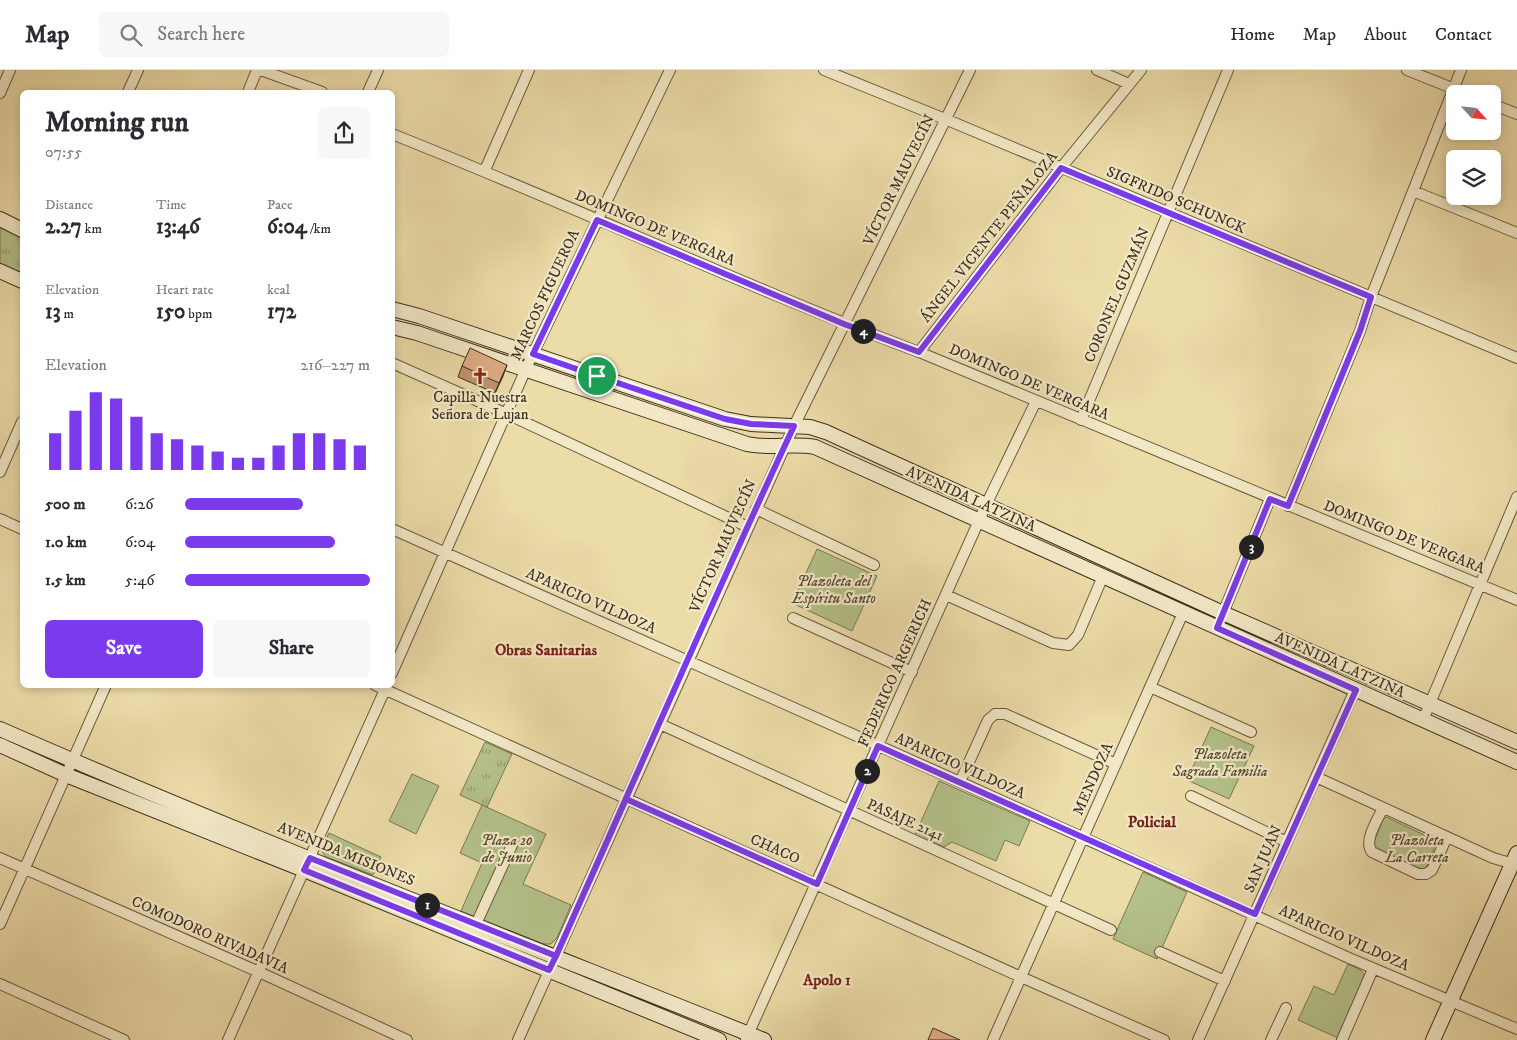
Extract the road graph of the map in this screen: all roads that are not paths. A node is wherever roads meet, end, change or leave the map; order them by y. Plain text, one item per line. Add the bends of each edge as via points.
1 (10, 70) edge
2 (138, 70) edge
3 (257, 70) edge
4 (261, 70) edge
5 (378, 70) edge
6 (529, 70) edge
7 (670, 70) edge
8 (824, 70) edge
9 (970, 70) edge
10 (1097, 70) edge
11 (1141, 70) edge
12 (1228, 70) edge
13 (1407, 70) edge
14 (1461, 70) edge
15 (1129, 84) junction
16 (1446, 85) edge
17 (1454, 85) edge
18 (129, 90) edge
19 (249, 90) edge
20 (316, 90) edge
21 (369, 90) edge
22 (0, 93) edge
23 (1446, 106) edge
24 (1501, 108) edge
25 (1517, 114) edge
26 (945, 119) junction
27 (395, 135) edge
28 (1061, 168) junction
29 (485, 170) junction
30 (1414, 190) junction
31 (1167, 213) junction
32 (0, 219) edge
33 (597, 220) junction
34 (20, 229) edge
35 (1517, 233) edge
36 (0, 271) edge
37 (20, 280) edge
38 (1371, 297) junction
39 (395, 310) edge
40 (844, 324) junction
41 (395, 328) edge
42 (919, 352) junction
43 (533, 354) junction
44 (1517, 358) edge
45 (395, 364) edge
46 (526, 370) junction
47 (1036, 401) junction
48 (507, 414) junction
49 (1081, 420) junction
50 (794, 426) junction
51 (20, 427) edge
52 (784, 447) junction
53 (0, 472) edge
54 (1517, 496) edge
55 (1270, 499) junction
56 (986, 505) junction
57 (1288, 506) junction
58 (756, 509) junction
59 (0, 519) edge
60 (980, 520) junction
61 (748, 527) junction
62 (20, 528) edge
63 (395, 530) edge
64 (446, 553) junction
65 (874, 565) dead end
66 (1103, 576) junction
67 (1480, 585) junction
68 (946, 595) junction
69 (1517, 600) edge
70 (1183, 613) junction
71 (1224, 613) junction
72 (793, 618) dead end
73 (1217, 628) junction
74 (688, 661) junction
75 (395, 666) edge
76 (912, 672) junction
77 (1150, 687) junction
78 (105, 688) edge
79 (386, 688) edge
80 (388, 688) edge
81 (1356, 690) junction
82 (1430, 703) junction
83 (1423, 720) junction
84 (660, 724) junction
85 (0, 729) edge
86 (1250, 732) dead end
87 (1517, 742) edge
88 (0, 745) edge
89 (878, 746) junction
90 (72, 761) junction
91 (1517, 762) edge
92 (1116, 764) junction
93 (66, 774) junction
94 (1316, 777) junction
95 (960, 782) junction
96 (1192, 796) dead end
97 (626, 799) junction
98 (1383, 808) junction
99 (849, 811) junction
100 (1448, 837) junction
101 (1083, 838) junction
102 (1288, 842) junction
103 (514, 843) dead end
104 (0, 858) edge
105 (1515, 861) edge
106 (307, 864) junction
107 (25, 869) junction
108 (817, 884) junction
109 (1054, 904) junction
110 (1255, 914) junction
111 (0, 924) edge
112 (476, 924) junction
113 (1111, 930) dead end
114 (1160, 952) dead end
115 (556, 956) junction
116 (1373, 969) junction
117 (549, 970) junction
118 (258, 972) junction
119 (1021, 977) junction
120 (1225, 980) junction
121 (0, 984) edge
122 (1450, 1002) junction
123 (1286, 1008) dead end
124 (1517, 1028) edge
125 (747, 1037) edge
126 (124, 1040) edge
127 (228, 1040) edge
128 (407, 1040) edge
129 (518, 1040) edge
130 (719, 1040) edge
131 (764, 1040) edge
132 (993, 1040) edge
133 (1164, 1040) edge
134 (1198, 1040) edge
135 (1271, 1040) edge
136 (1342, 1040) edge
137 (1433, 1040) edge

1 - 22 street
2 - 18 street
3 - 19 street
4 - 20 street
5 - 21 street
6 - 29 street
7 - 33 street, MARCOS FIGUEROA
8 - 26 street, SIGFRIDO SCHUNCK
9 - 26 street, VÍCTOR MAUVECÍN
10 - 15 street
11 - 15 street, ÁNGEL VICENTE PEÑALOZA
12 - 31 street, CORONEL GUZMÁN
13 - 16 street
14 - 17 street
15 - 28 street, ÁNGEL VICENTE PEÑALOZA
23 - 30 street
24 - 25 street
26 - 28 street, SIGFRIDO SCHUNCK
26 - 40 street, VÍCTOR MAUVECÍN
27 - 29 street, DOMINGO DE VERGARA
28 - 31 street, SIGFRIDO SCHUNCK
28 - 42 street, ÁNGEL VICENTE PEÑALOZA
29 - 33 street, DOMINGO DE VERGARA
30 - 35 street
30 - 38 street
31 - 38 street, SIGFRIDO SCHUNCK
31 - 49 street, CORONEL GUZMÁN
32 - 34 street
33 - 40 street, DOMINGO DE VERGARA
33 - 43 street, MARCOS FIGUEROA
36 - 37 street
38 - 44 street, SIGFRIDO SCHUNCK
38 - 57 street
39 - 43 street, AVENIDA LATZINA
40 - 42 street, DOMINGO DE VERGARA
40 - 50 street, VÍCTOR MAUVECÍN
41 - 46 street, AVENIDA LATZINA
42 - 47 street, DOMINGO DE VERGARA
43 - 46 street, MARCOS FIGUEROA
43 - 50 street, AVENIDA LATZINA via 725,419
45 - 48 street
46 - 48 street, MARCOS FIGUEROA
46 - 52 street, AVENIDA LATZINA via 747,444
47 - 49 street, DOMINGO DE VERGARA
47 - 56 street, FEDERICO ARGERICH
48 - 61 street
48 - 64 street, MARCOS FIGUEROA
49 - 55 street, DOMINGO DE VERGARA
50 - 52 street, VÍCTOR MAUVECÍN
50 - 56 street, AVENIDA LATZINA via 826,432
51 - 53 street
52 - 58 street, VÍCTOR MAUVECÍN
52 - 60 street, AVENIDA LATZINA via 798,444 815,447
54 - 67 street
55 - 57 street, DOMINGO DE VERGARA
55 - 71 street
56 - 60 street, FEDERICO ARGERICH
56 - 71 street, AVENIDA LATZINA
57 - 67 street, DOMINGO DE VERGARA
58 - 61 street, VÍCTOR MAUVECÍN
58 - 65 street
59 - 62 street
60 - 66 street, AVENIDA LATZINA
60 - 68 street, FEDERICO ARGERICH
61 - 74 street, VÍCTOR MAUVECÍN
63 - 64 street, APARICIO VILDOZA
64 - 74 street, APARICIO VILDOZA
64 - 75 street, MARCOS FIGUEROA
66 - 68 street via 1078,634 1069,645 1053,644
66 - 70 street, AVENIDA LATZINA
67 - 69 street, DOMINGO DE VERGARA
67 - 82 street
68 - 76 street, FEDERICO ARGERICH
70 - 73 street, AVENIDA LATZINA
70 - 77 street, MENDOZA
71 - 73 street
71 - 82 street, AVENIDA LATZINA
72 - 76 street
73 - 81 street, AVENIDA LATZINA
74 - 84 street, VÍCTOR MAUVECÍN
74 - 89 street, APARICIO VILDOZA
76 - 89 street, FEDERICO ARGERICH
77 - 86 street
77 - 92 street, MENDOZA
78 - 90 street
79 - 106 street
80 - 97 street, CHACO
81 - 83 street, AVENIDA LATZINA
81 - 94 street, SAN JUAN
82 - 83 street
82 - 87 street, AVENIDA LATZINA
83 - 91 street, AVENIDA LATZINA
84 - 97 street, VÍCTOR MAUVECÍN
84 - 99 street, PASAJE 2141
85 - 90 street, AVENIDA MISIONES
88 - 93 street, AVENIDA MISIONES
89 - 95 street, APARICIO VILDOZA
89 - 99 street, FEDERICO ARGERICH
90 - 93 street
90 - 106 street, AVENIDA MISIONES
92 - 95 street via 1005,714 995,714 988,720
92 - 101 street, MENDOZA
93 - 106 street, AVENIDA MISIONES
93 - 107 street
94 - 98 street
94 - 102 street, SAN JUAN
95 - 101 street, APARICIO VILDOZA
96 - 102 street
97 - 108 street, CHACO
97 - 115 street, VÍCTOR MAUVECÍN
98 - 100 street
98 - 100 street via 1368,848 1418,874 1432,870
99 - 108 street, FEDERICO ARGERICH
99 - 109 street, PASAJE 2141
100 - 105 street via 1493,858
101 - 109 street, MENDOZA
101 - 110 street, APARICIO VILDOZA
102 - 110 street, SAN JUAN
103 - 112 street
104 - 107 street, COMODORO RIVADAVIA
105 - 122 street
106 - 112 street, AVENIDA MISIONES
106 - 117 street, AVENIDA MISIONES
106 - 118 street
107 - 111 street
107 - 118 street, COMODORO RIVADAVIA
108 - 119 street, CHACO
108 - 125 street, FEDERICO ARGERICH
109 - 113 street, PASAJE 2141
109 - 119 street, MENDOZA
110 - 116 street, APARICIO VILDOZA
110 - 120 street, SAN JUAN
112 - 115 street, AVENIDA MISIONES
114 - 120 street
115 - 117 street, VÍCTOR MAUVECÍN
115 - 125 street, AVENIDA MISIONES
116 - 122 street, APARICIO VILDOZA
116 - 136 street
117 - 129 street, VÍCTOR MAUVECÍN
117 - 130 street, AVENIDA MISIONES
118 - 127 street
118 - 128 street, COMODORO RIVADAVIA
119 - 132 street, MENDOZA
119 - 133 street, CHACO
120 - 134 street, SAN JUAN
121 - 126 street
122 - 124 street, APARICIO VILDOZA
122 - 137 street
123 - 135 street
125 - 131 street, AVENIDA MISIONES

